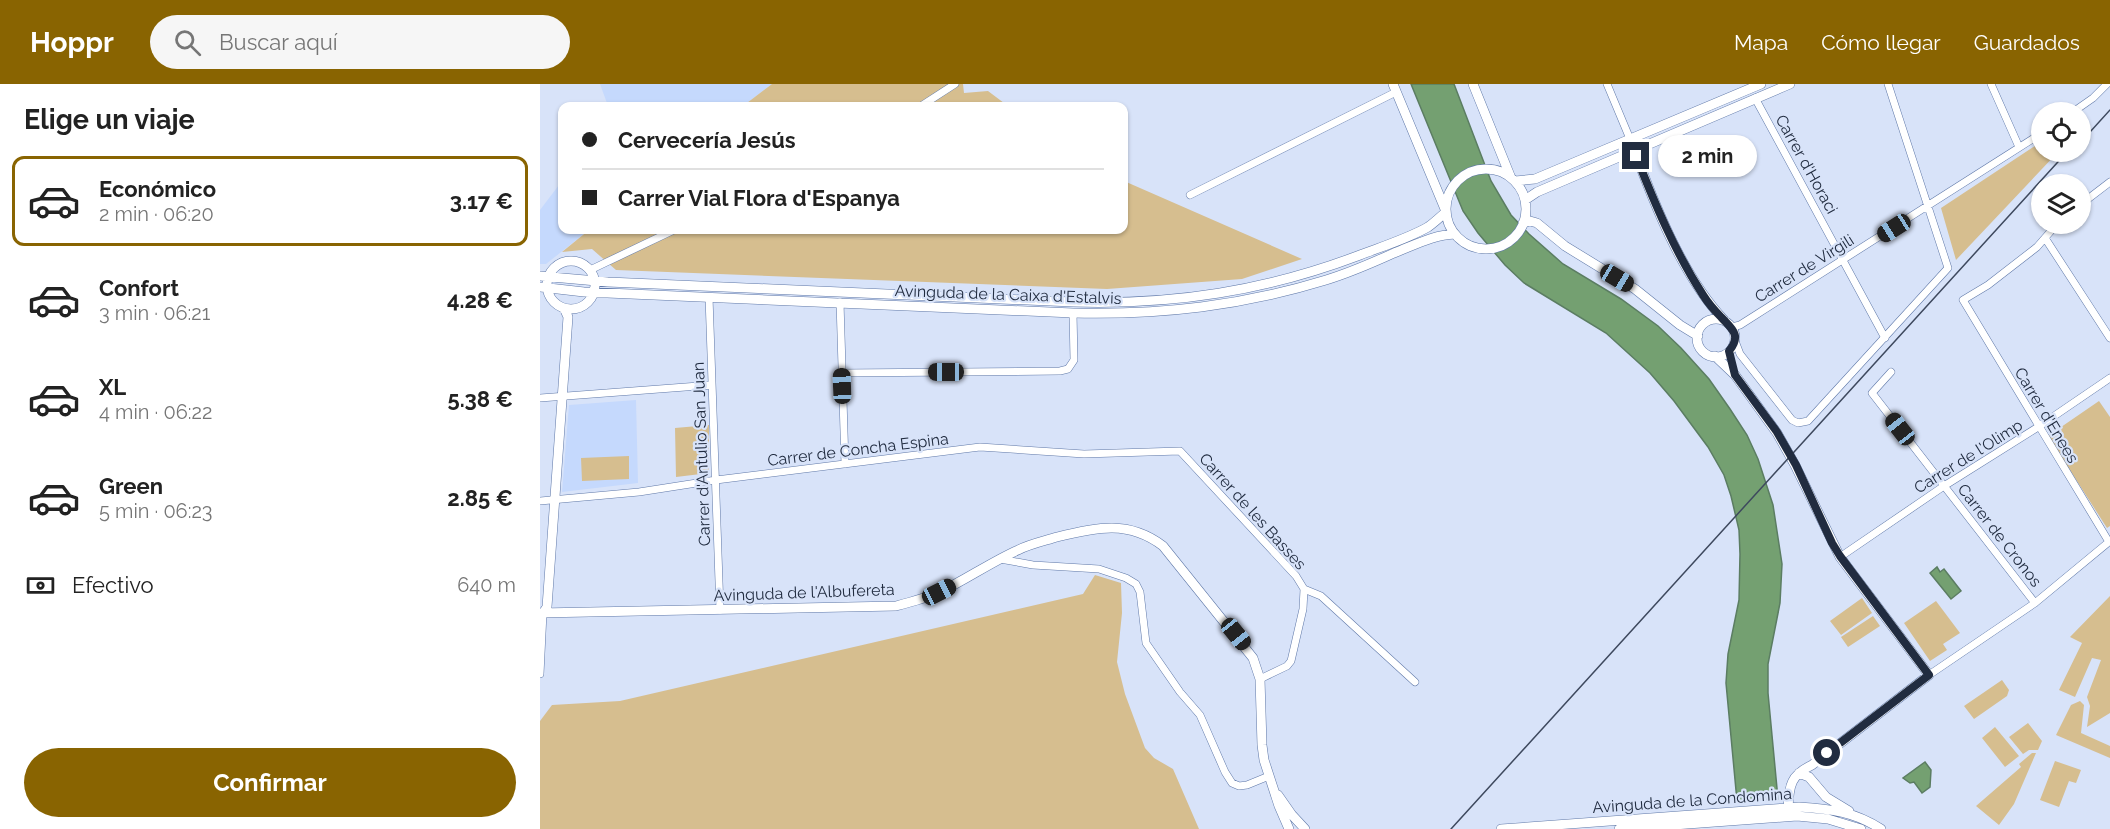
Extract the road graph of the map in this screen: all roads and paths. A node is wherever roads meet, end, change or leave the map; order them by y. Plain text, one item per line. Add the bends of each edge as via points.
1 (954, 84) edge
2 (1473, 84) edge
3 (1606, 84) edge
4 (1761, 84) edge
5 (1790, 84) edge
6 (1888, 84) edge
7 (1990, 84) edge
8 (2107, 84) edge
9 (1746, 87) edge
10 (1395, 88) edge
11 (1755, 98) junction
12 (927, 102) edge
13 (2087, 102) edge
14 (1630, 140) junction
15 (2031, 140) edge
16 (2019, 147) junction
17 (1634, 149) junction
18 (1513, 180) junction
19 (2110, 182) edge
20 (1190, 195) dead end
21 (2091, 197) edge
22 (1525, 200) junction
23 (1928, 206) junction
24 (1446, 212) junction
25 (1523, 223) junction
26 (666, 234) edge
27 (1455, 234) junction
28 (2048, 234) edge
29 (2045, 238) junction
30 (1844, 260) junction
31 (590, 270) junction
32 (544, 276) edge
33 (595, 281) junction
34 (544, 288) edge
35 (594, 292) junction
36 (709, 297) junction
37 (840, 302) junction
38 (566, 313) junction
39 (1073, 313) junction
40 (1724, 320) junction
41 (1732, 327) junction
42 (1698, 336) junction
43 (1885, 338) junction
44 (2110, 338) edge
45 (1735, 341) junction
46 (1729, 351) junction
47 (1715, 356) junction
48 (1891, 372) dead end
49 (842, 373) junction
50 (1735, 375) junction
51 (2110, 378) edge
52 (712, 385) junction
53 (563, 396) junction
54 (540, 398) edge
55 (2038, 427) junction
56 (1180, 451) joint
57 (845, 464) junction
58 (716, 480) junction
59 (1944, 486) junction
60 (555, 500) junction
61 (540, 501) edge
62 (2109, 542) edge
63 (1840, 556) junction
64 (1000, 559) junction
65 (1304, 589) junction
66 (2035, 603) junction
67 (720, 610) junction
68 (541, 616) edge
69 (540, 675) edge
70 (1929, 675) junction
71 (1260, 679) junction
72 (1415, 682) dead end
73 (1804, 775) junction
74 (1269, 776) junction
75 (1276, 793) junction
76 (1784, 811) junction
77 (1736, 816) junction
78 (1857, 816) junction
79 (1289, 829) edge
80 (1305, 829) edge
81 (1506, 829) edge
82 (1619, 829) edge
83 (1861, 829) edge
84 (1881, 829) edge

1 - 12 street
2 - 18 main road
3 - 14 street
4 - 9 main road
5 - 11 main road
6 - 23 street
7 - 16 street
8 - 13 street
9 - 14 main road
10 - 20 street
10 - 24 main road
11 - 17 main road
11 - 30 street, Carrer d'Horaci
14 - 17 main road
14 - 18 main road via 1535,179
15 - 16 street, Carrer de Virgili
16 - 23 street, Carrer de Virgili
17 - 22 main road
17 - 40 main road via 1676,246 1703,294
18 - 22 main road
18 - 24 main road via 1492,169 1469,172 1449,193
19 - 21 street
22 - 25 main road
23 - 30 street, Carrer de Virgili
23 - 43 street via 1948,268
24 - 27 main road
24 - 33 main road, Avinguda de la Caixa d'Estalvis via 1428,227 1325,268 1268,285 1160,301 1084,302
25 - 27 main road via 1515,237 1493,248 1465,243
25 - 42 main road via 1538,223 1565,246 1635,289
26 - 31 street
27 - 39 main road, Avinguda de la Caixa d'Estalvis via 1432,237 1328,279 1219,306 1161,312
28 - 29 street
29 - 44 street
29 - 55 street, Carrer d'Enees via 2019,262 1963,300
30 - 41 street, Carrer de Virgili
30 - 43 street, Carrer d'Horaci
31 - 32 main road via 578,262 564,262
31 - 33 main road
32 - 33 main road, Avinguda de la Caixa d'Estalvis
32 - 34 main road
33 - 35 main road
34 - 35 main road, Avinguda de la Caixa d'Estalvis
34 - 38 main road
35 - 36 main road, Avinguda de la Caixa d'Estalvis
35 - 38 main road via 588,302
36 - 37 main road, Avinguda de la Caixa d'Estalvis
36 - 52 street, Carrer d'Antulio San Juan
37 - 39 main road, Avinguda de la Caixa d'Estalvis
37 - 49 street
38 - 53 main road
39 - 49 street via 1075,354 1068,369
40 - 41 main road
40 - 42 main road via 1706,322
41 - 45 main road
42 - 47 main road via 1701,349
43 - 45 street via 1808,421 1798,423 1740,354
45 - 46 main road
46 - 47 main road
46 - 50 main road
47 - 50 main road
48 - 59 street, Carrer de Cronos via 1872,393
49 - 57 street
50 - 63 main road via 1777,432
51 - 55 street, Carrer de l'Olimp
52 - 53 street
52 - 58 street, Carrer d'Antulio San Juan
53 - 54 street
53 - 60 main road
55 - 59 street, Carrer de l'Olimp
55 - 62 street, Carrer d'Enees
56 - 57 street, Carrer de Concha Espina via 1084,454 980,447
56 - 65 street, Carrer de les Basses
57 - 58 street, Carrer de Concha Espina
58 - 60 street, Carrer de Concha Espina
58 - 67 street, Carrer d'Antulio San Juan
59 - 63 street, Carrer de l'Olimp
59 - 66 street, Carrer de Cronos
60 - 61 street, Carrer de Concha Espina
60 - 68 main road via 547,607
62 - 66 street
63 - 70 main road
64 - 67 main road, Avinguda de l'Albufereta via 939,592 896,606
64 - 71 main road, Avinguda de l'Albufereta via 1040,542 1090,530 1117,527 1152,538 1176,561 1248,650
64 - 74 street via 1099,570 1136,584 1146,643 1200,715 1232,783 1247,785
65 - 71 street via 1291,661
65 - 72 street, Carrer de les Basses via 1321,596
66 - 70 street
67 - 68 main road, Avinguda de l'Albufereta
68 - 69 street
70 - 73 main road
71 - 74 main road, Avinguda de l'Albufereta via 1262,745
73 - 76 main road via 1791,782
73 - 78 main road via 1826,797
74 - 75 main road, Avinguda de l'Albufereta
75 - 79 main road, Avinguda de l'Albufereta
75 - 80 main road, Avinguda de l'Albufereta
76 - 77 main road, Avinguda de la Condomina
76 - 78 main road, Avinguda de la Condomina via 1834,810
76 - 83 main road, Avinguda de la Condomina
77 - 81 main road, Avinguda de la Condomina
77 - 82 main road, Avinguda de la Condomina
78 - 84 main road, Avinguda de la Condomina

